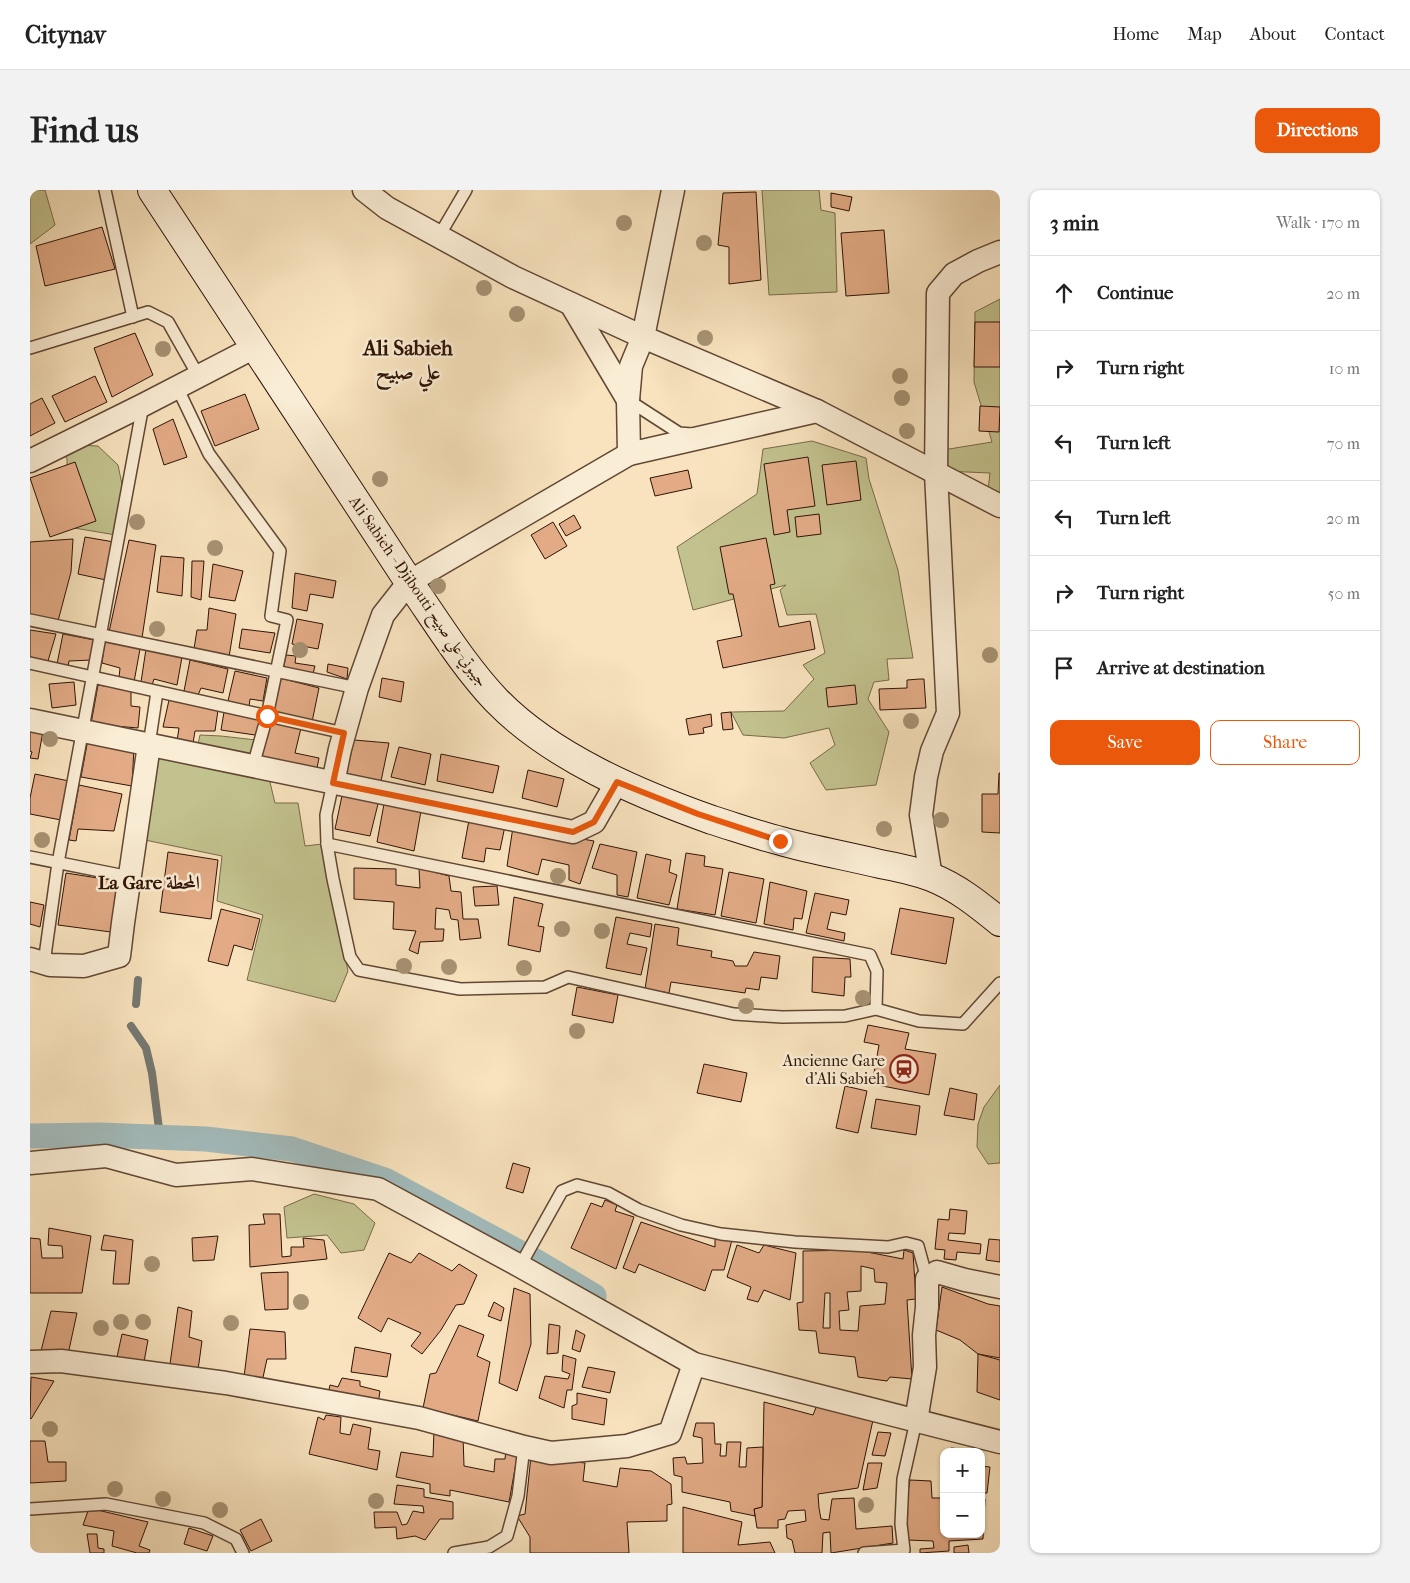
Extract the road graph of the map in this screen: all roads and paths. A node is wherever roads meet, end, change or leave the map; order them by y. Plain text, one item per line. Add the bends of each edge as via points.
1 (105, 190) edge
2 (152, 190) edge
3 (364, 190) edge
4 (466, 190) edge
5 (673, 190) edge
6 (439, 236) junction
7 (1000, 252) edge
8 (571, 304) junction
9 (133, 317) junction
10 (643, 337) junction
11 (255, 347) junction
12 (30, 348) edge
13 (199, 377) junction
14 (178, 387) junction
15 (628, 400) junction
16 (143, 405) junction
17 (817, 411) junction
18 (709, 436) junction
19 (629, 454) junction
20 (30, 461) edge
21 (936, 473) junction
22 (1000, 506) edge
23 (409, 582) junction
24 (30, 620) edge
25 (101, 635) junction
26 (30, 664) edge
27 (276, 672) junction
28 (93, 678) junction
29 (356, 688) junction
30 (158, 692) junction
31 (267, 716) junction
32 (30, 720) edge
33 (83, 731) junction
34 (344, 733) junction
35 (150, 745) junction
36 (253, 766) junction
37 (617, 782) junction
38 (333, 783) junction
39 (327, 844) junction
40 (30, 857) edge
41 (58, 863) junction
42 (130, 877) junction
43 (931, 877) junction
44 (1000, 922) edge
45 (37, 961) edge
46 (1000, 983) edge
47 (876, 1009) junction
48 (30, 1163) edge
49 (520, 1266) junction
50 (927, 1279) junction
51 (1000, 1287) edge
52 (30, 1362) edge
53 (694, 1364) junction
54 (916, 1421) junction
55 (1000, 1442) edge
56 (524, 1447) junction
57 (30, 1509) edge
58 (243, 1553) edge
59 (454, 1553) edge
60 (864, 1553) edge

1 - 9 lane
2 - 11 main road, Ali Sabieh - Djibouti جيبوتي-علي صبيح
3 - 6 street via 387,208
4 - 6 lane
5 - 10 street
6 - 8 street via 513,277
7 - 21 street via 954,274 938,293
8 - 10 street
8 - 15 street
9 - 12 lane
9 - 13 lane via 148,312 168,322
10 - 15 street via 631,366
10 - 17 street
11 - 13 street
11 - 23 main road, Ali Sabieh - Djibouti جيبوتي-علي صبيح
13 - 14 street
14 - 16 street
14 - 27 lane via 209,454 280,551 271,616 287,620
15 - 18 lane via 679,433
15 - 19 street
16 - 20 street
16 - 25 lane
17 - 18 street
17 - 21 street
18 - 19 street
19 - 23 street
21 - 22 street
21 - 43 street via 948,713 932,751 921,815
23 - 29 street via 383,615
23 - 37 main road, Ali Sabieh - Djibouti جيبوتي-علي صبيح via 472,672 497,701 557,749
24 - 25 lane
25 - 27 lane
25 - 28 lane
26 - 28 lane
27 - 29 lane
27 - 31 lane
28 - 30 lane
28 - 33 lane
29 - 34 street
30 - 31 lane
30 - 35 lane
31 - 34 lane
31 - 36 lane
32 - 33 street
33 - 35 street
33 - 41 lane
34 - 38 street
35 - 36 street
35 - 42 street
36 - 38 street
37 - 38 street via 594,822 573,832
37 - 43 main road, Ali Sabieh - Djibouti جيبوتي-علي صبيح via 698,814 780,841
38 - 39 lane via 326,815
39 - 47 lane via 870,955 877,971
39 - 47 lane via 350,957 359,970 460,990 545,987 568,976 734,1014 845,1016
40 - 41 lane
41 - 42 lane
41 - 45 lane
42 - 45 street via 120,956 84,966 50,965
43 - 44 main road, Ali Sabieh - Djibouti جيبوتي-علي صبيح via 959,891
46 - 47 lane via 963,1024 919,1021
48 - 49 street via 106,1156 176,1175 252,1168 378,1190
49 - 50 lane via 562,1191 577,1185 608,1193 639,1210 681,1225 721,1234 795,1242 888,1247 906,1243 918,1246
49 - 53 street
50 - 51 street via 937,1272
50 - 54 street via 925,1367
52 - 56 street via 61,1361 226,1382 419,1418
53 - 54 street
53 - 56 street via 670,1433 627,1446 551,1453
54 - 55 street
54 - 60 lane via 903,1479 901,1524 904,1550
56 - 59 lane via 518,1496 507,1536 489,1547
57 - 58 lane via 106,1504 204,1523 236,1539

